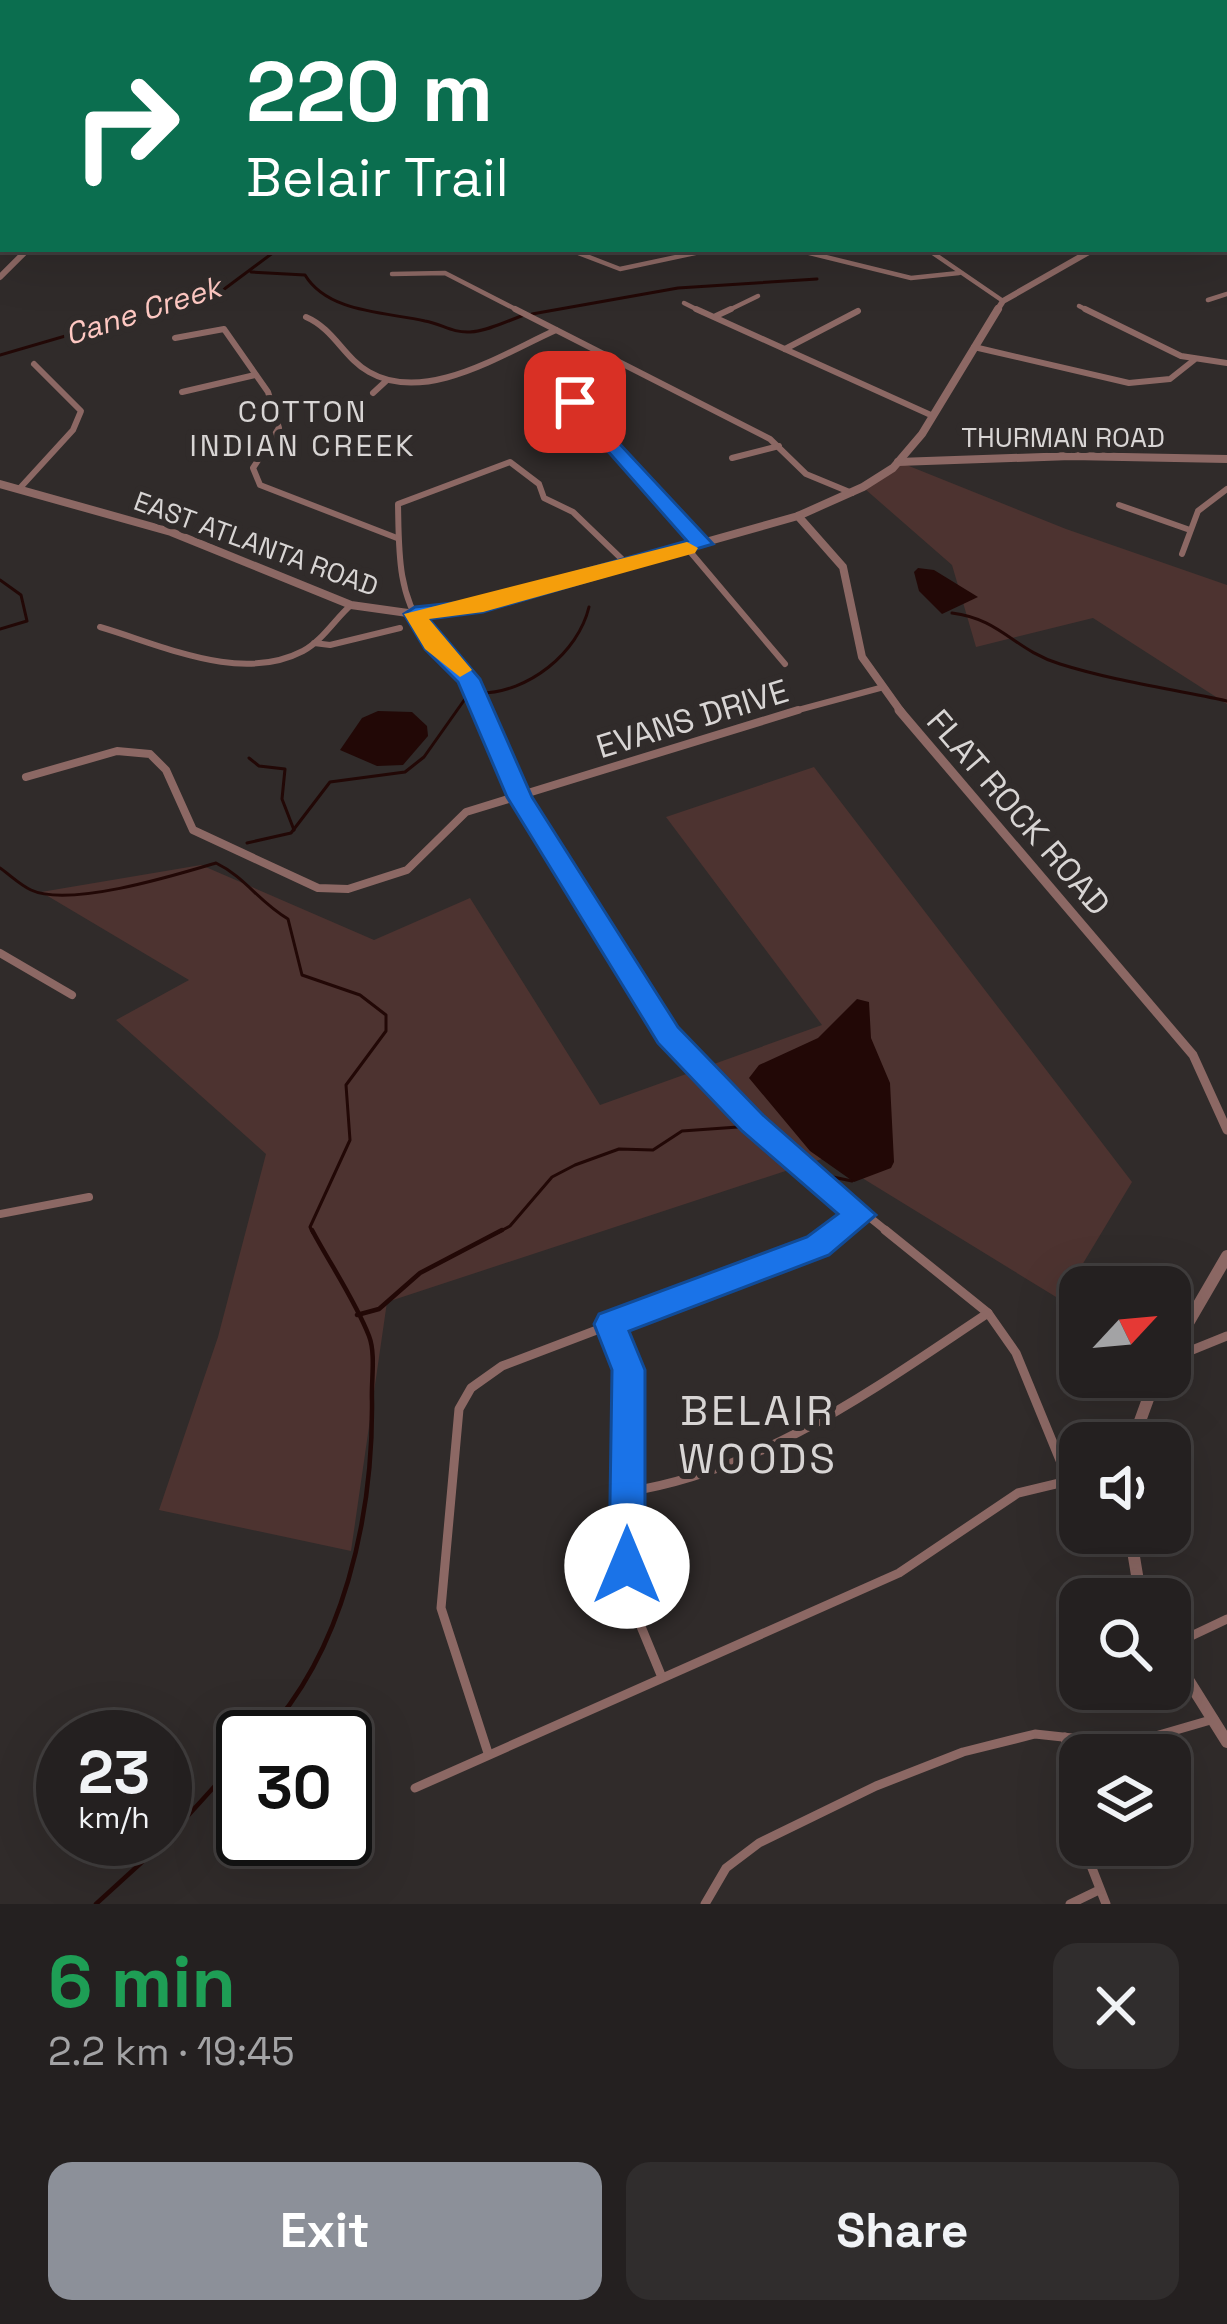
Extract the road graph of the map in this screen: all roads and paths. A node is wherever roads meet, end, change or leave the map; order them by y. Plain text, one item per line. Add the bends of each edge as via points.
1 (25, 252) edge
2 (576, 252) edge
3 (700, 252) edge
4 (806, 252) edge
5 (931, 252) edge
6 (1089, 252) edge
7 (959, 273) junction
8 (392, 274) dead end
9 (0, 278) edge
10 (1227, 294) edge
11 (758, 296) dead end
12 (1208, 300) dead end
13 (1003, 302) junction
14 (684, 303) dead end
15 (1079, 306) dead end
16 (858, 311) dead end
17 (715, 316) junction
18 (306, 317) dead end
19 (557, 329) junction
20 (175, 338) dead end
21 (974, 347) junction
22 (784, 350) junction
23 (1194, 360) junction
24 (1227, 363) edge
25 (34, 364) dead end
26 (255, 375) junction
27 (386, 381) junction
28 (182, 392) dead end
29 (373, 393) dead end
30 (575, 402) dead end
31 (933, 416) junction
32 (211, 445) dead end
33 (778, 446) junction
34 (262, 452) junction
35 (732, 458) dead end
36 (1227, 459) edge
37 (898, 462) junction
38 (0, 484) edge
39 (20, 488) junction
40 (1227, 489) edge
41 (852, 493) junction
42 (1119, 505) dead end
43 (798, 515) junction
44 (1190, 530) junction
45 (397, 538) junction
46 (702, 544) junction
47 (687, 548) junction
48 (1182, 554) dead end
49 (628, 565) junction
50 (351, 605) junction
51 (415, 614) junction
52 (100, 627) dead end
53 (400, 628) dead end
54 (314, 643) junction
55 (785, 664) dead end
56 (880, 688) junction
57 (26, 777) dead end
58 (520, 797) junction
59 (0, 952) edge
60 (72, 995) dead end
61 (1227, 1130) edge
62 (89, 1197) dead end
63 (0, 1214) edge
64 (860, 1215) junction
65 (1227, 1256) edge
66 (988, 1313) junction
67 (1191, 1319) edge
68 (610, 1324) junction
69 (1227, 1336) edge
70 (1191, 1349) edge
71 (1059, 1459) edge
72 (1059, 1483) edge
73 (626, 1492) junction
74 (1227, 1619) edge
75 (1191, 1638) edge
76 (661, 1675) junction
77 (1191, 1682) edge
78 (1214, 1719) junction
79 (1167, 1734) edge
80 (1059, 1737) edge
81 (1227, 1742) edge
82 (488, 1753) junction
83 (415, 1788) dead end
84 (1092, 1866) edge
85 (1101, 1889) junction
86 (705, 1904) edge
87 (1070, 1904) edge
88 (1106, 1904) edge

1 - 9 street
2 - 3 street via 620,269
4 - 7 street via 911,278
5 - 7 street
6 - 13 street, EAST ATLANTA ROAD
7 - 13 street
8 - 19 street via 435,270
10 - 12 street
11 - 17 street
13 - 21 street, EAST ATLANTA ROAD
14 - 17 street
15 - 23 street
16 - 22 street
17 - 22 street
18 - 27 street via 326,324 356,362
19 - 27 street via 450,375
19 - 33 street
20 - 26 street via 224,329
21 - 23 street via 1129,383 1170,379
21 - 31 street, EAST ATLANTA ROAD
22 - 31 street
23 - 24 street
25 - 39 street via 81,411
26 - 28 street
26 - 34 street via 281,416
27 - 29 street
30 - 46 street
31 - 37 street, EAST ATLANTA ROAD
32 - 34 street
33 - 35 street
33 - 41 street via 806,474
34 - 45 street via 252,472 260,485
36 - 37 street, THURMAN ROAD
37 - 41 street, EAST ATLANTA ROAD
38 - 39 street, EAST ATLANTA ROAD
39 - 50 street, EAST ATLANTA ROAD via 189,539
40 - 44 street via 1198,511
41 - 43 street, EAST ATLANTA ROAD
42 - 44 street
43 - 46 street, EAST ATLANTA ROAD
43 - 56 street, FLAT ROCK ROAD via 843,568 858,645
44 - 48 street
45 - 49 street via 398,504 510,462
45 - 51 street
46 - 47 street, EAST ATLANTA ROAD
47 - 49 street, EAST ATLANTA ROAD
47 - 55 street
49 - 51 street, EAST ATLANTA ROAD via 475,607
50 - 51 street, EAST ATLANTA ROAD
50 - 54 street
51 - 58 street via 468,679
52 - 54 street via 230,663 277,659
53 - 54 street
56 - 58 street, EVANS DRIVE
56 - 61 street, FLAT ROCK ROAD via 1193,1054
57 - 58 street, EVANS DRIVE via 145,751 163,764 193,830 333,891 403,873 458,816
58 - 64 street via 668,1035 753,1123
59 - 60 street
62 - 63 street
64 - 66 street
64 - 68 street via 818,1246
65 - 67 street
66 - 71 street via 1016,1353
66 - 73 street via 804,1430 684,1480
68 - 73 street via 629,1370
68 - 82 street via 502,1366 459,1408 441,1608
69 - 70 street
72 - 76 street via 1018,1493 899,1573
73 - 76 street via 628,1595
74 - 75 street
76 - 82 street
77 - 78 street
78 - 79 street
78 - 81 street
80 - 86 street via 985,1745 831,1808 735,1858
82 - 83 street
84 - 85 street
85 - 87 street
85 - 88 street

